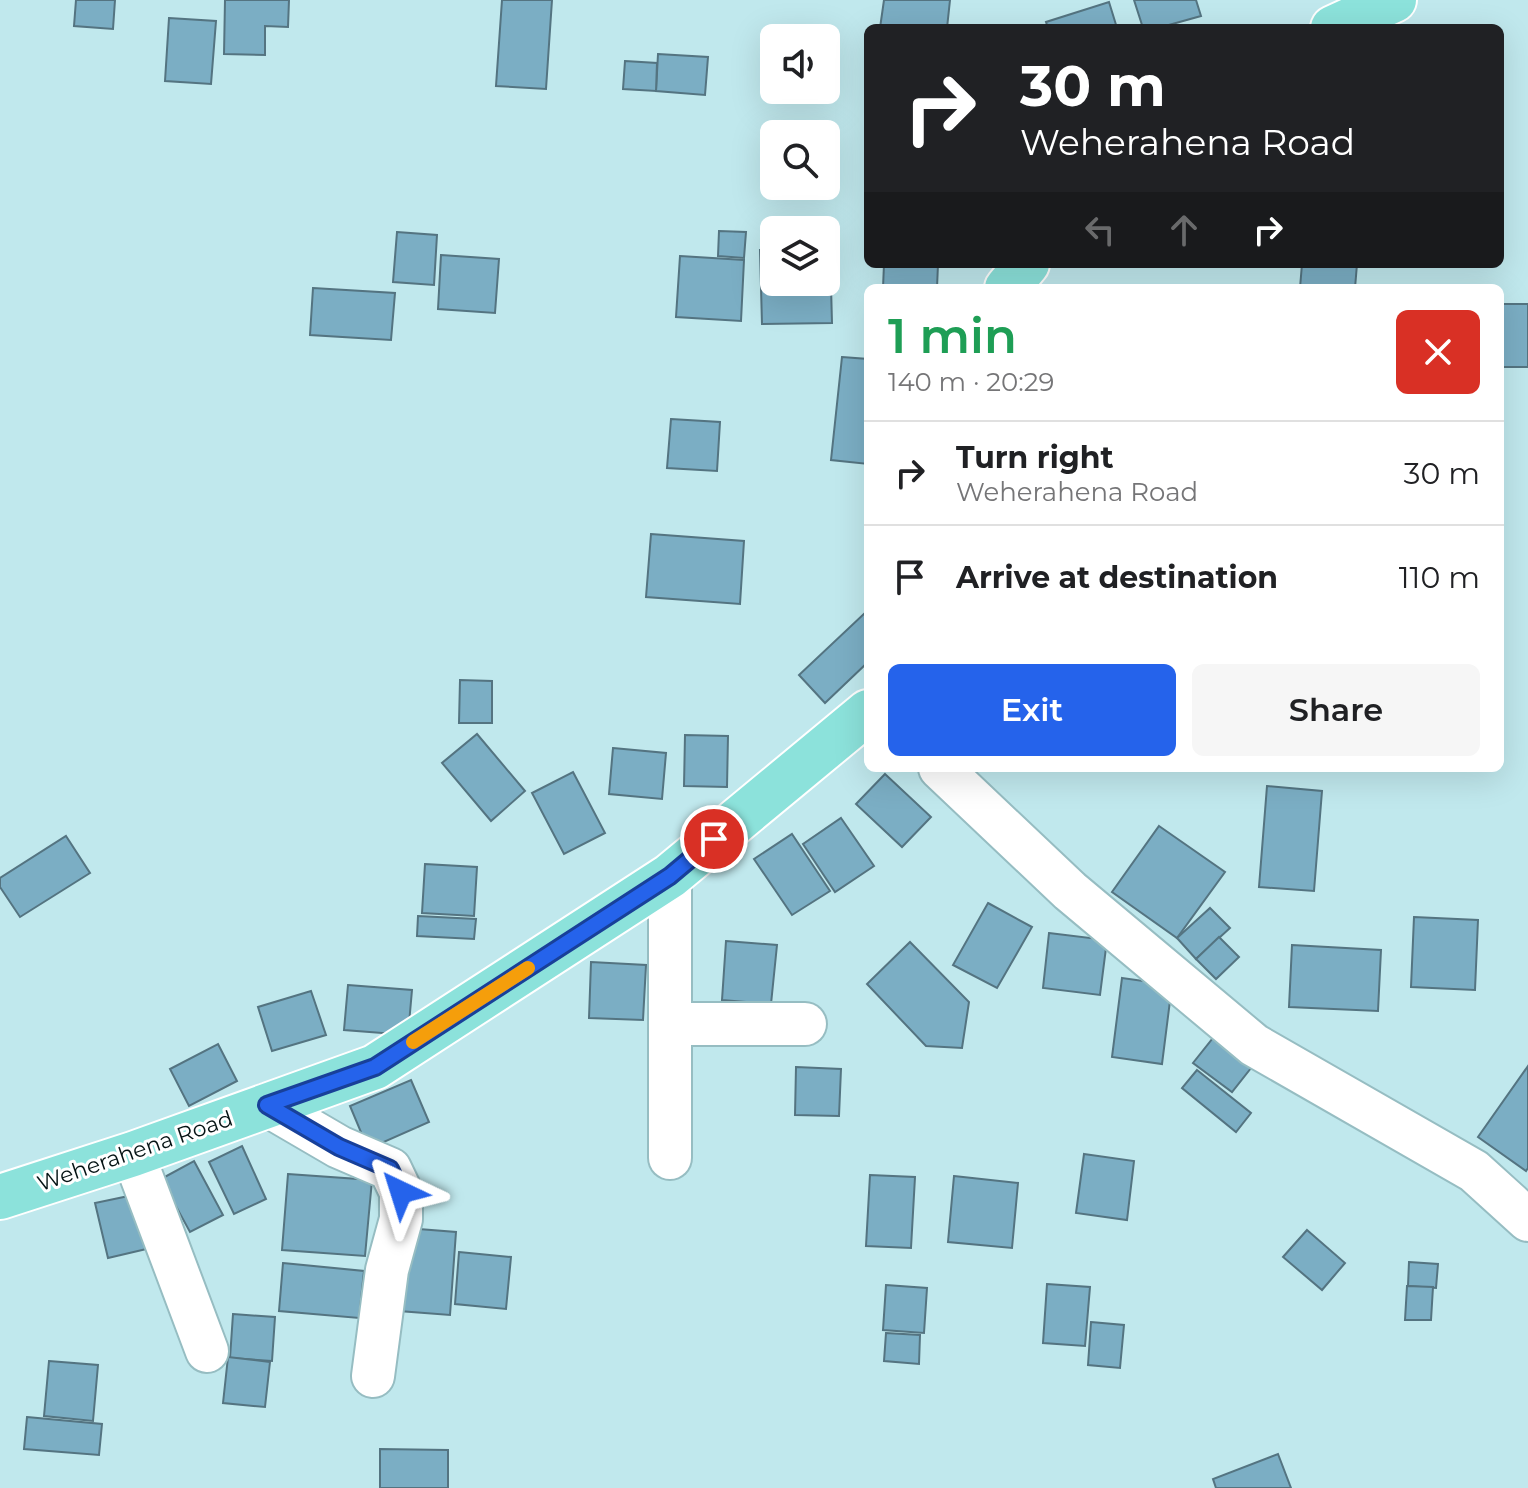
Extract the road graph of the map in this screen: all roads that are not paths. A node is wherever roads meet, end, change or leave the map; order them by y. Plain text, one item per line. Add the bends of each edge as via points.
1 (1394, 0) edge
2 (1342, 24) edge
3 (1024, 268) edge
4 (1010, 284) edge
5 (864, 715) edge
6 (944, 772) edge
7 (670, 876) junction
8 (670, 1024) junction
9 (805, 1024) dead end
10 (267, 1105) junction
11 (133, 1154) junction
12 (670, 1158) dead end
13 (0, 1197) edge
14 (1528, 1220) edge
15 (207, 1351) dead end
16 (373, 1376) dead end

1 - 2 main road
3 - 4 main road
5 - 7 main road, Weherahena Road
6 - 14 street via 1070,891 1254,1045 1474,1171
7 - 8 street
7 - 10 main road, Weherahena Road via 375,1067
8 - 9 street
8 - 12 street
10 - 11 main road, Weherahena Road
10 - 16 street via 339,1147 390,1169 401,1192 401,1219 387,1270
11 - 13 main road, Weherahena Road
11 - 15 street

